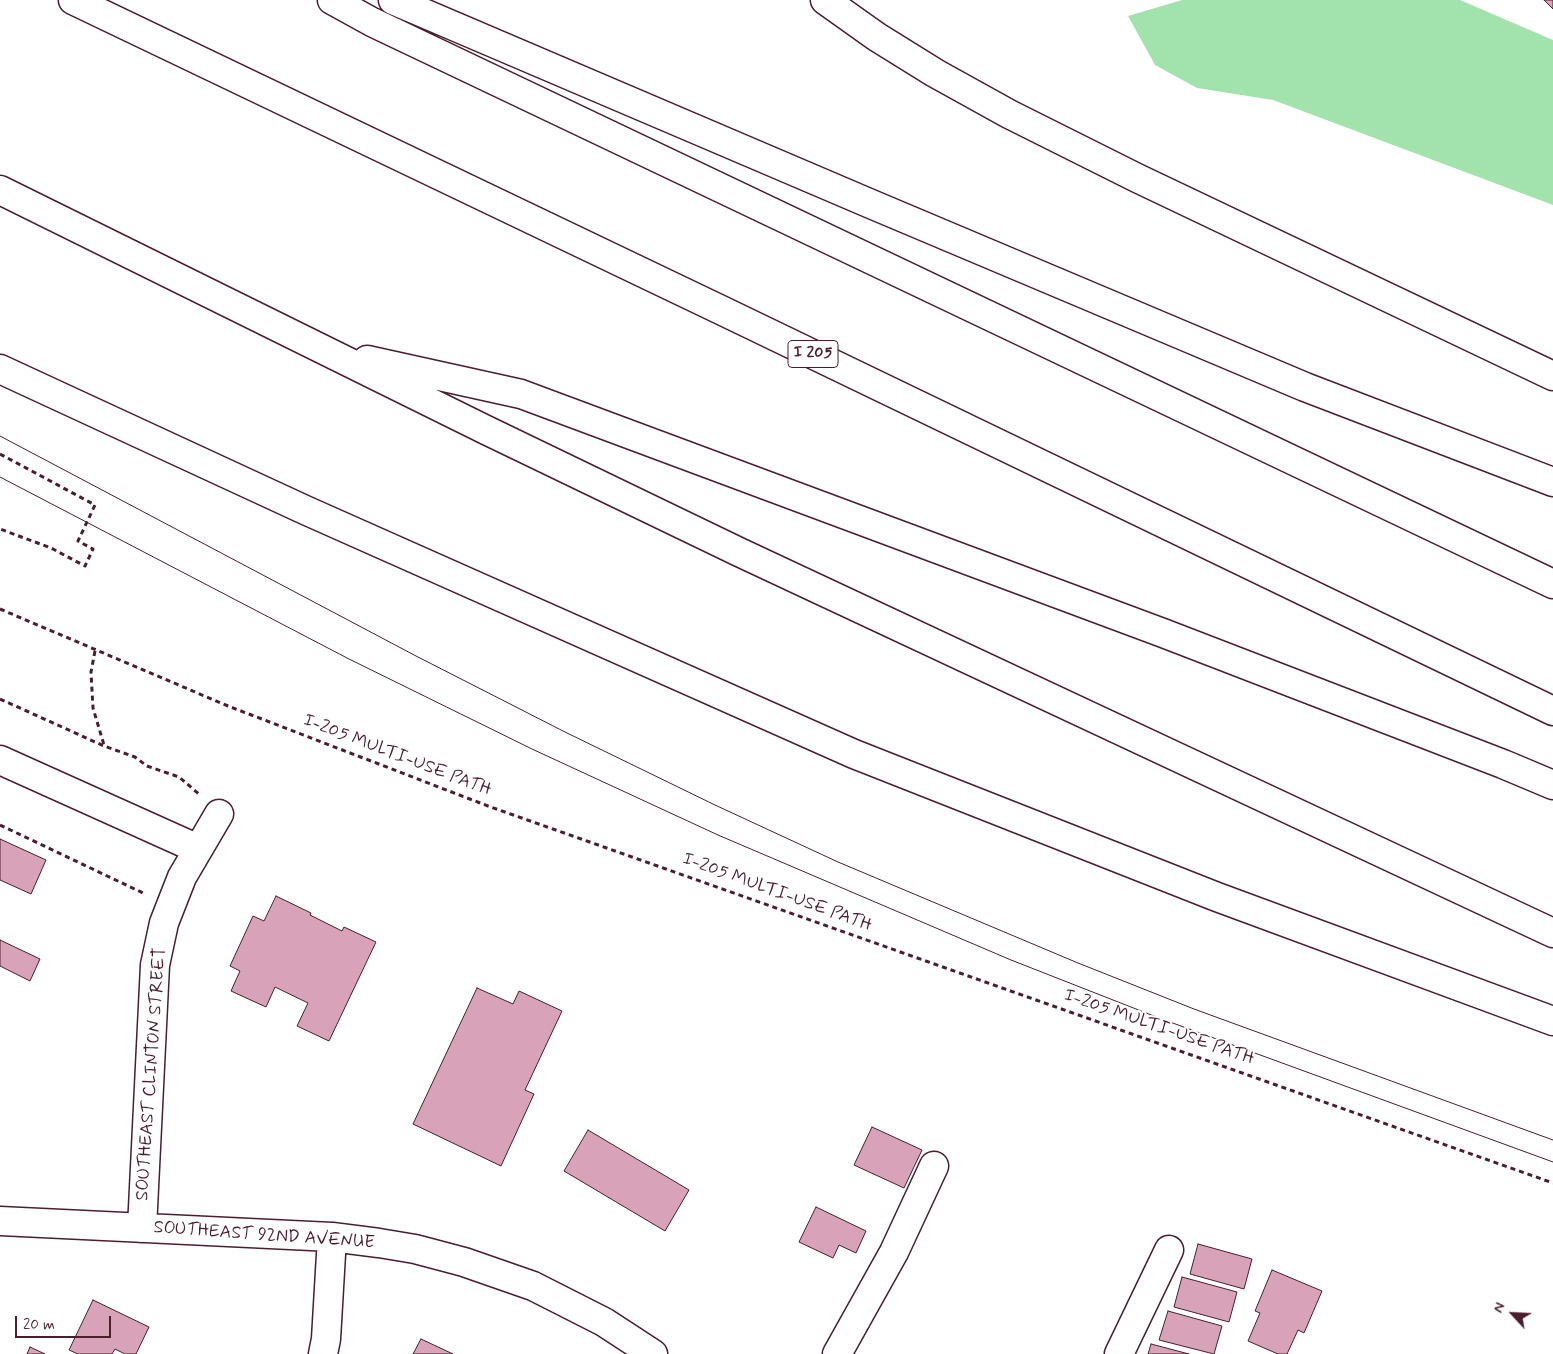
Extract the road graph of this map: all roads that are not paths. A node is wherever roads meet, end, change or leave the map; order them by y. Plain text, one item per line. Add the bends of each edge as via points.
1 (73, 0) edge
2 (332, 0) edge
3 (393, 0) edge
4 (825, 0) edge
5 (0, 190) edge
6 (327, 351) junction
7 (0, 369) edge
8 (1553, 376) edge
9 (1553, 482) edge
10 (1553, 584) edge
11 (1553, 711) edge
12 (0, 760) edge
13 (1553, 784) edge
14 (218, 814) road end
15 (198, 849) junction
16 (1553, 933) edge
17 (1553, 1021) edge
18 (934, 1166) dead end
19 (0, 1221) edge
20 (142, 1228) junction
21 (332, 1237) junction
22 (1169, 1250) dead end
23 (323, 1354) edge
24 (653, 1354) edge
25 (837, 1354) edge
26 (1119, 1354) edge

1 - 11 main road, I 205
2 - 10 main road
3 - 9 main road via 1305,387
4 - 8 main road via 935,73 1010,114
5 - 6 main road
6 - 13 main road via 521,394 1163,633
6 - 16 main road via 730,548
7 - 17 main road via 305,510 854,754 1216,897
12 - 15 main road
14 - 15 main road, SOUTHEAST CLINTON STREET
15 - 20 main road, SOUTHEAST CLINTON STREET via 182,877 164,923 155,965
18 - 25 main road via 894,1252
19 - 20 main road, SOUTHEAST 92ND AVENUE
20 - 21 main road, SOUTHEAST 92ND AVENUE
21 - 23 main road
21 - 24 main road, SOUTHEAST 92ND AVENUE via 415,1249 494,1272 532,1286 604,1322
22 - 26 main road

